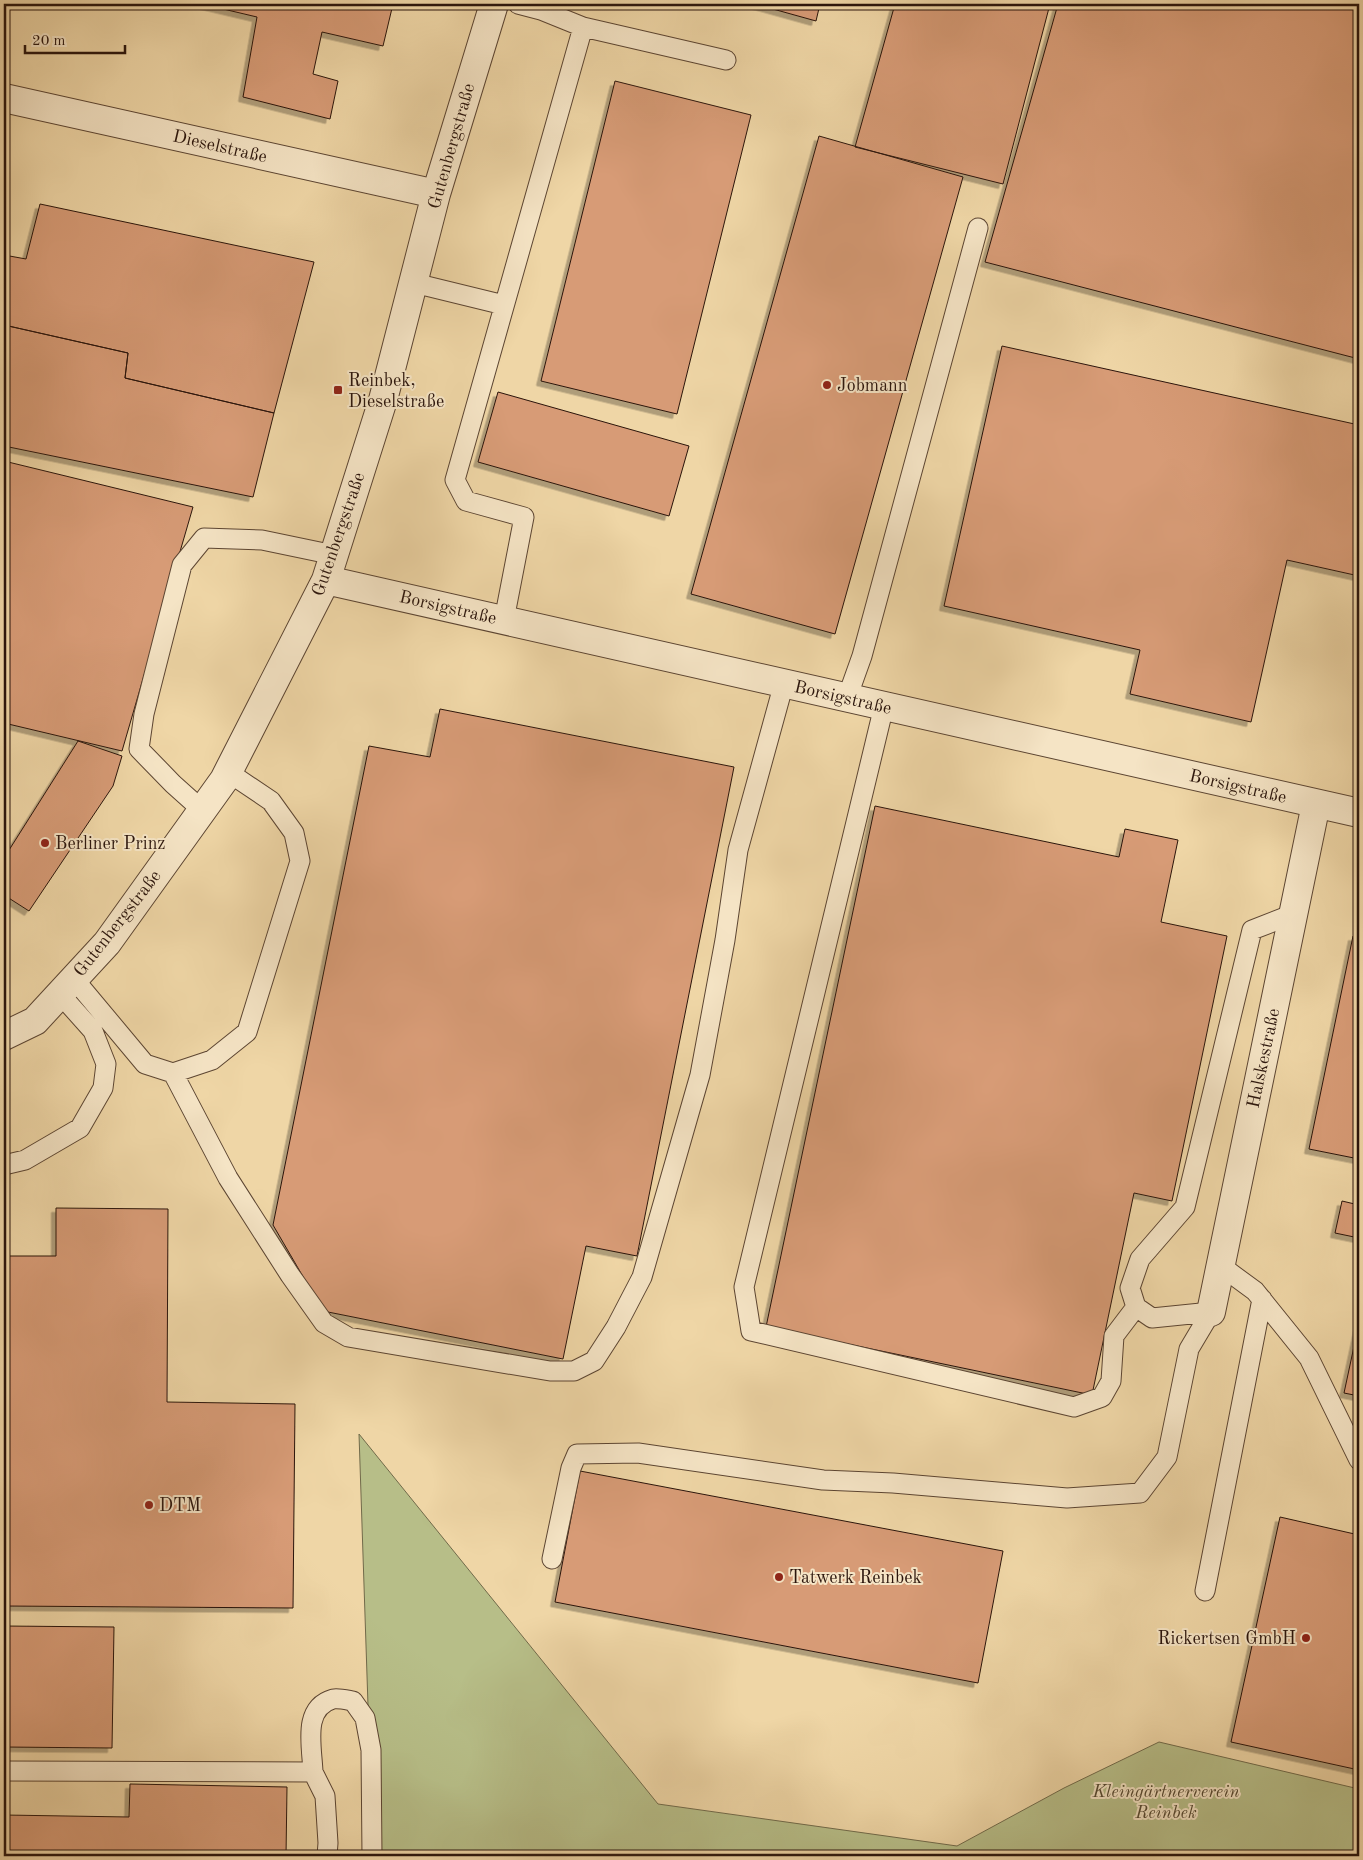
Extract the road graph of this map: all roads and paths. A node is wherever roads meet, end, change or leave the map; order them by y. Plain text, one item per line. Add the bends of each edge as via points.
1 (494, 4) edge
2 (518, 4) edge
3 (583, 27) junction
4 (726, 60) dead end
5 (4, 98) edge
6 (436, 194) junction
7 (978, 228) dead end
8 (414, 283) junction
9 (504, 305) junction
10 (330, 568) junction
11 (504, 620) junction
12 (784, 683) junction
13 (847, 698) junction
14 (884, 706) junction
15 (228, 772) junction
16 (1316, 804) junction
17 (202, 810) junction
18 (1359, 814) edge
19 (1293, 914) junction
20 (67, 986) junction
21 (4, 1036) edge
22 (173, 1073) junction
23 (4, 1165) edge
24 (1221, 1266) junction
25 (1262, 1299) junction
26 (1136, 1307) junction
27 (1211, 1312) junction
28 (1359, 1460) edge
29 (552, 1560) dead end
30 (1205, 1591) dead end
31 (4, 1771) edge
32 (313, 1772) junction
33 (327, 1856) edge
34 (372, 1856) edge

1 - 6 street, Gutenbergstraße
2 - 3 lane
3 - 4 lane
3 - 9 lane
5 - 6 street, Dieselstraße
6 - 8 street, Gutenbergstraße
7 - 13 lane via 862,656
8 - 9 lane
8 - 10 street, Gutenbergstraße via 383,400
9 - 11 lane via 455,480 466,501 524,517
10 - 11 street, Borsigstraße
10 - 15 street, Gutenbergstraße
10 - 17 lane via 262,540 204,538 182,565 144,714 139,748
11 - 12 street, Borsigstraße
12 - 13 street, Borsigstraße
12 - 22 lane via 738,850 726,940 700,1075 642,1276 594,1361 574,1371 550,1371 348,1337 324,1323 228,1178
13 - 14 street, Borsigstraße
14 - 16 street, Borsigstraße
14 - 26 lane via 744,1286 751,1330 1074,1407 1102,1397 1112,1381 1114,1336
15 - 17 street, Gutenbergstraße
15 - 22 lane via 271,801 294,833 300,861 247,1032 212,1060
16 - 18 street, Borsigstraße
16 - 19 street, Halskestraße
17 - 20 street, Gutenbergstraße via 107,943
19 - 24 street, Halskestraße
19 - 26 lane via 1252,930 1185,1208 1140,1259 1130,1288
20 - 21 street, Gutenbergstraße via 35,1021
20 - 22 lane via 145,1064
20 - 23 lane via 93,1032 106,1064 103,1088 80,1128 26,1160
24 - 25 lane
24 - 27 street, Halskestraße
25 - 28 lane via 1309,1358
25 - 30 lane
26 - 27 lane via 1152,1318
27 - 29 lane via 1189,1350 1167,1457 1140,1493 1067,1498 823,1480 638,1453 577,1454
31 - 32 lane
32 - 33 lane via 325,1796
32 - 34 lane via 311,1722 318,1707 334,1699 353,1701 365,1718 371,1750

